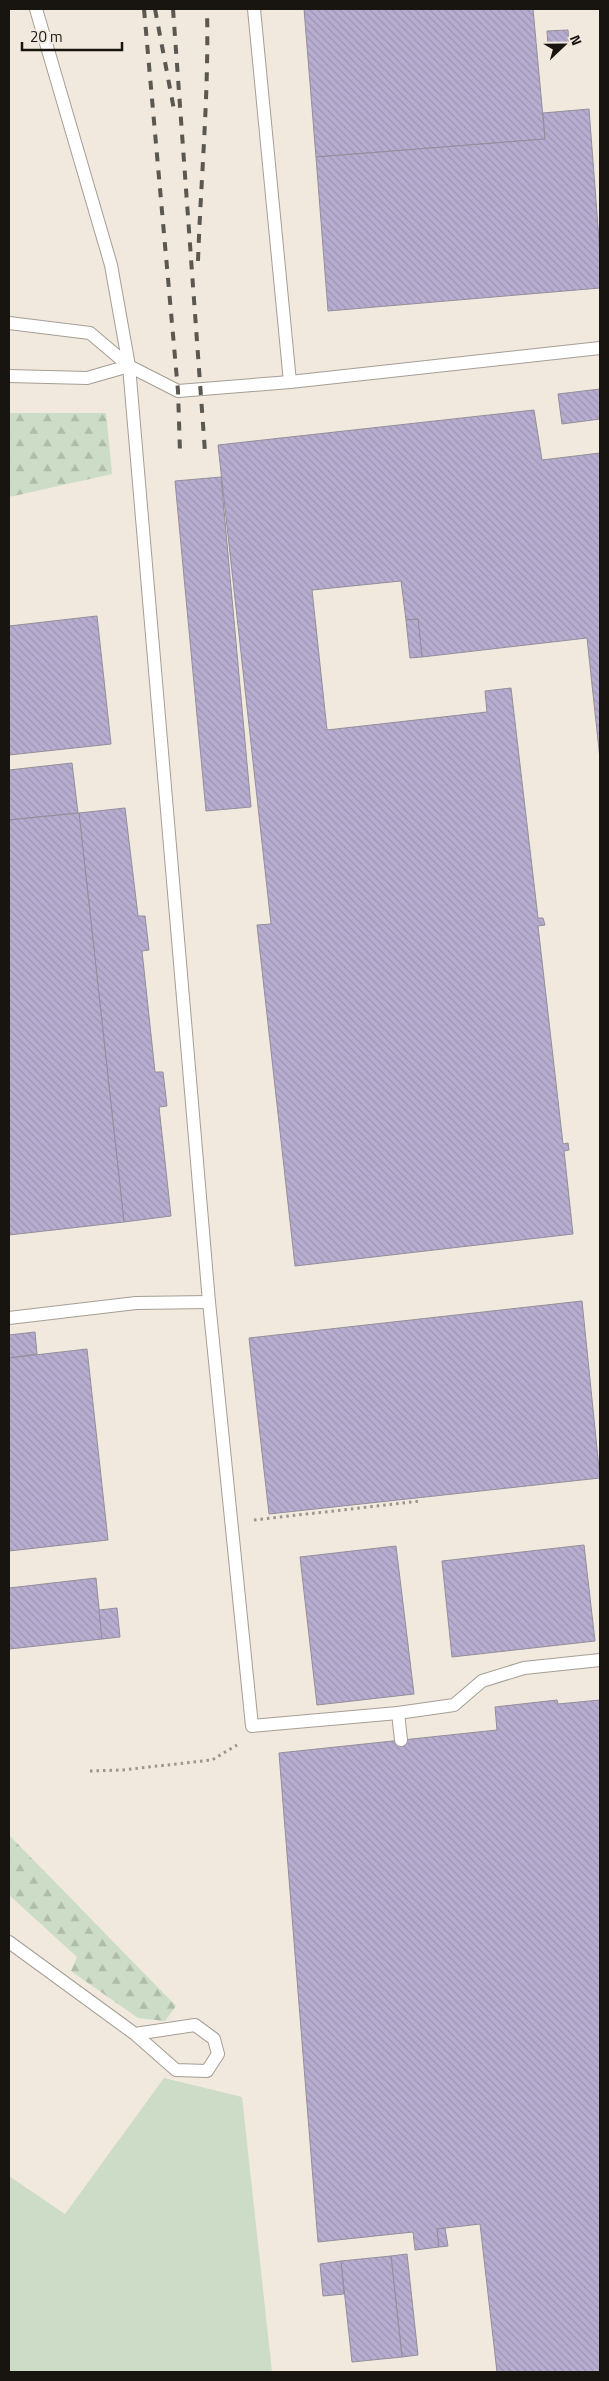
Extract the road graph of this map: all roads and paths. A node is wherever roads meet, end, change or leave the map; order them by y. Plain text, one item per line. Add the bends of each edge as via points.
1 (36, 9) edge
2 (254, 9) edge
3 (9, 323) edge
4 (600, 348) edge
5 (130, 366) junction
6 (9, 376) edge
7 (290, 382) junction
8 (209, 1302) junction
9 (9, 1318) edge
10 (421, 1501) dead end
11 (231, 1522) junction
12 (600, 1660) edge
13 (398, 1713) junction
14 (252, 1726) junction
15 (401, 1740) dead end
16 (90, 1772) dead end
17 (9, 1942) edge
18 (135, 2034) junction

1 - 5 lane via 111,265
2 - 7 lane
3 - 5 lane via 90,333
4 - 7 lane
5 - 6 lane via 87,378
5 - 7 lane via 178,391
5 - 8 lane
8 - 9 lane via 136,1303
8 - 11 lane
10 - 11 path
11 - 14 lane
12 - 13 lane via 524,1668 482,1682 454,1705
13 - 14 lane
13 - 15 lane
14 - 16 path via 238,1744 212,1760
17 - 18 lane
18 - 18 lane via 176,2070 207,2071 218,2054 214,2039 195,2025

